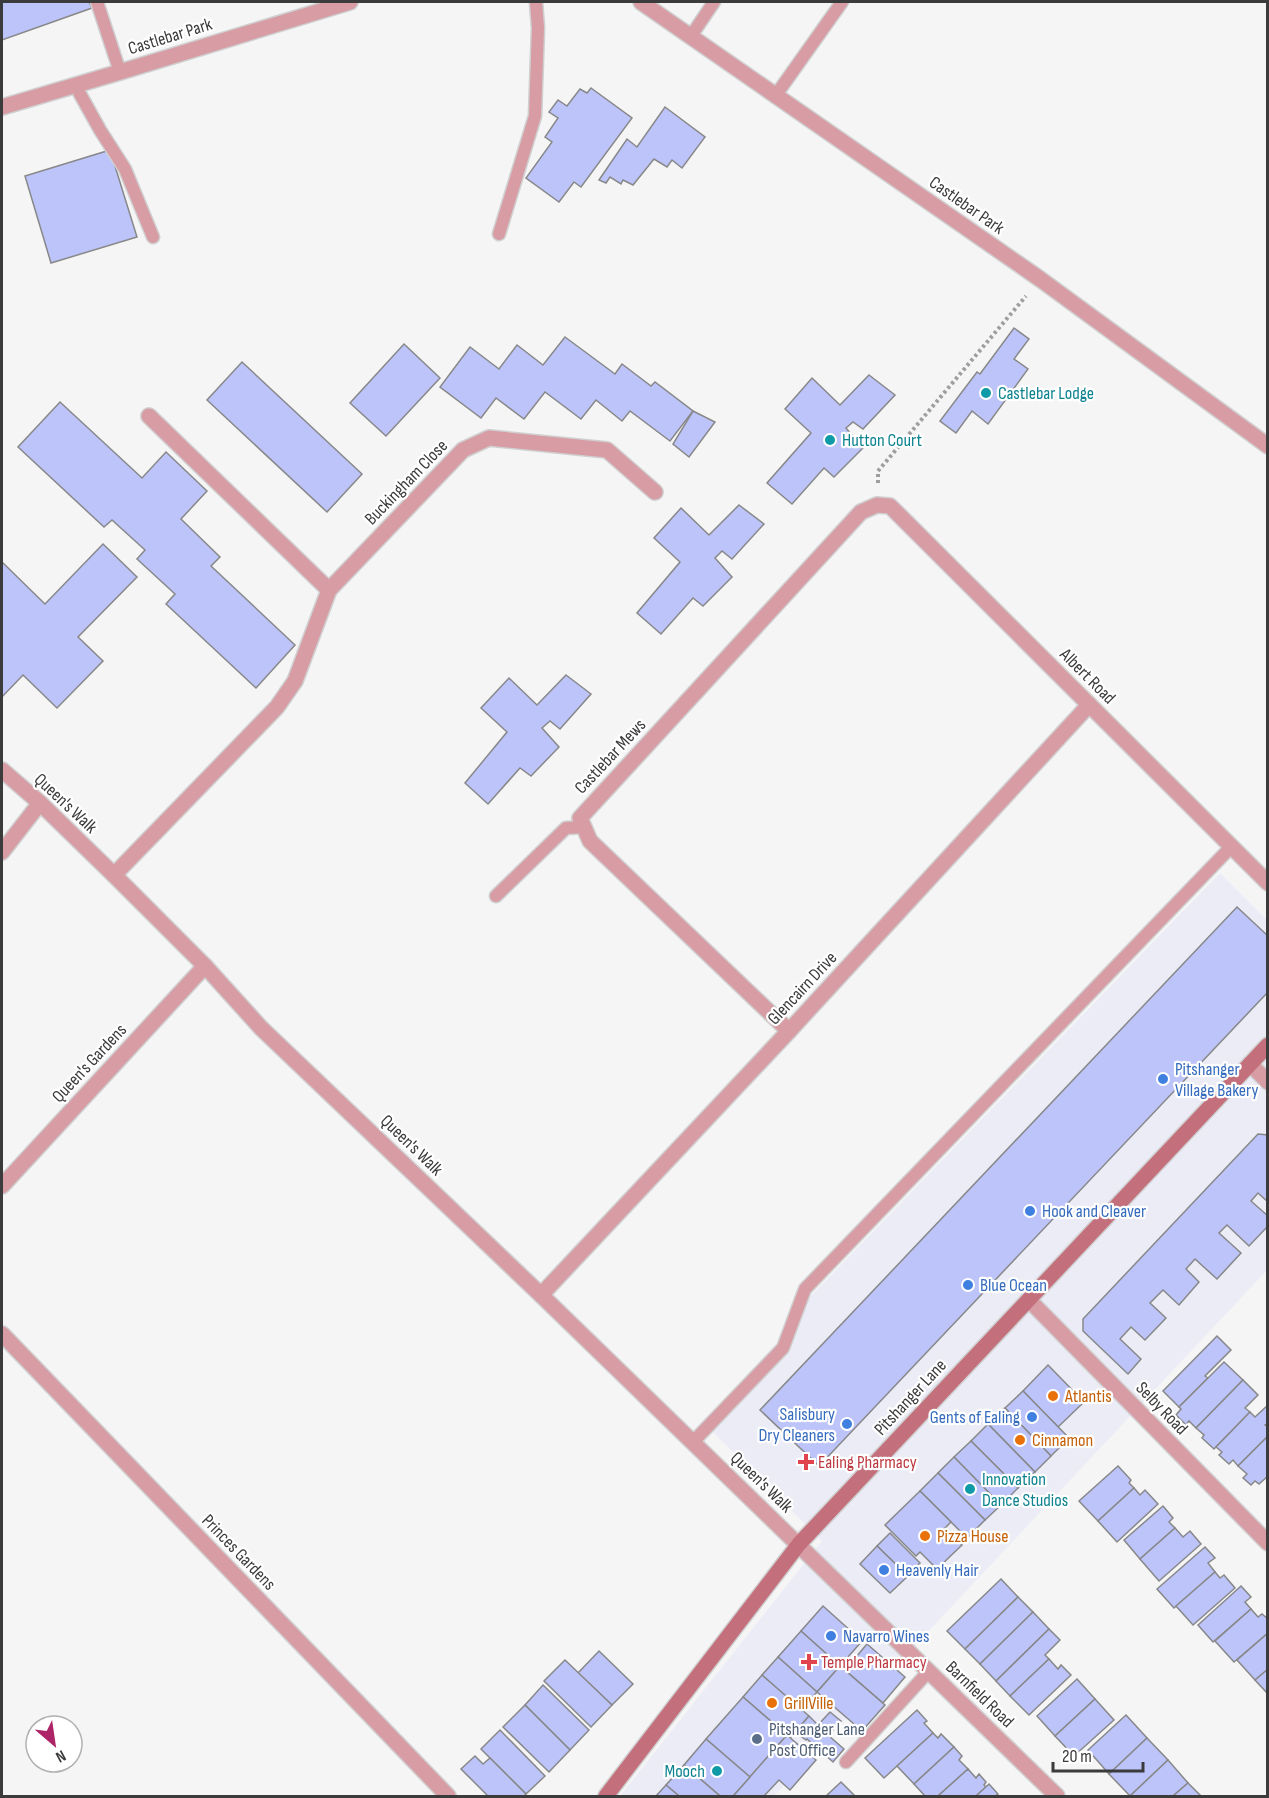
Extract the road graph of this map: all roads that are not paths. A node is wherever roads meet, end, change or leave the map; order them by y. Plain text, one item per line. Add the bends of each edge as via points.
1 (98, 2) edge
2 (350, 2) edge
3 (536, 2) edge
4 (641, 2) edge
5 (714, 2) edge
6 (843, 2) edge
7 (691, 36) junction
8 (120, 72) junction
9 (75, 86) junction
10 (776, 95) junction
11 (2, 106) edge
12 (499, 234) dead end
13 (153, 237) dead end
14 (149, 416) dead end
15 (1268, 446) edge
16 (656, 492) dead end
17 (877, 505) joint
18 (330, 590) junction
19 (1089, 705) junction
20 (2, 770) edge
21 (40, 803) junction
22 (584, 827) junction
23 (1231, 847) junction
24 (2, 852) edge
25 (114, 875) junction
26 (1268, 883) edge
27 (496, 896) dead end
28 (206, 966) junction
29 (789, 1031) junction
30 (1268, 1045) edge
31 (1250, 1064) junction
32 (1268, 1082) edge
33 (2, 1186) edge
34 (541, 1295) junction
35 (1029, 1300) junction
36 (2, 1334) edge
37 (693, 1442) junction
38 (1268, 1543) edge
39 (799, 1544) junction
40 (929, 1671) junction
41 (846, 1762) dead end
42 (448, 1797) edge
43 (606, 1797) edge
44 (1057, 1797) edge

1 - 8 lane
2 - 8 street, Castlebar Park
3 - 12 lane via 535,116
4 - 7 street, Castlebar Park
5 - 7 lane
6 - 10 lane
7 - 10 street, Castlebar Park
8 - 9 street, Castlebar Park
9 - 11 street, Castlebar Park
9 - 13 lane via 125,169
10 - 15 street, Castlebar Park via 1040,279
14 - 18 street
16 - 18 street, Buckingham Close via 607,450 489,438 463,450
17 - 19 street, Albert Road via 890,506
17 - 22 street, Castlebar Mews via 861,512 580,818
18 - 25 street, Buckingham Close via 295,681 277,707
19 - 23 street, Albert Road
19 - 29 street, Glencairn Drive
20 - 21 street, Queen's Walk
21 - 24 street
21 - 25 street, Queen's Walk
22 - 27 lane via 566,828
22 - 29 street via 590,841
23 - 26 street, Albert Road
23 - 37 lane via 804,1289 783,1348
25 - 28 street, Queen's Walk
28 - 33 street, Queen's Gardens
28 - 34 street, Queen's Walk via 261,1028
29 - 34 street, Glencairn Drive
30 - 31 street, Pitshanger Lane
31 - 32 street
31 - 35 street, Pitshanger Lane
34 - 37 street, Queen's Walk
35 - 38 street, Selby Road
35 - 39 street, Pitshanger Lane
36 - 42 street, Princes Gardens
37 - 39 street, Queen's Walk
39 - 40 street, Barnfield Road
39 - 43 street, Pitshanger Lane
40 - 41 lane
40 - 44 street, Barnfield Road

